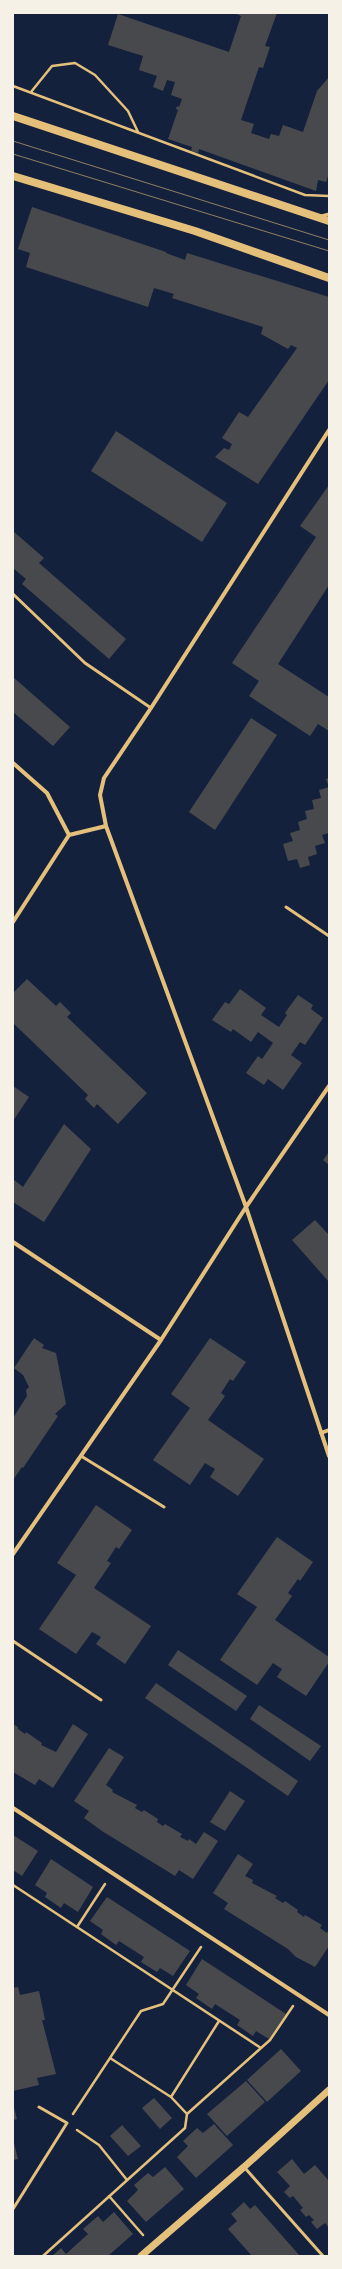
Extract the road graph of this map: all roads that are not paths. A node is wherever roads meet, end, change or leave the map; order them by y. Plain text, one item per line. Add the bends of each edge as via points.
1 (13, 116) edge
2 (13, 176) edge
3 (329, 214) edge
4 (318, 218) junction
5 (329, 221) edge
6 (329, 278) edge
7 (329, 430) edge
8 (13, 594) edge
9 (151, 708) junction
10 (13, 763) edge
11 (106, 826) junction
12 (70, 836) junction
13 (286, 907) dead end
14 (13, 922) edge
15 (329, 936) edge
16 (329, 1086) edge
17 (246, 1208) junction
18 (13, 1242) edge
19 (161, 1340) junction
20 (329, 1430) edge
21 (321, 1433) junction
22 (81, 1456) junction
23 (329, 1456) edge
24 (164, 1507) dead end
25 (13, 1554) edge
26 (13, 1641) edge
27 (101, 1700) dead end
28 (13, 1808) edge
29 (329, 2015) edge
30 (329, 2090) edge
31 (39, 2107) dead end
32 (244, 2167) junction
33 (13, 2209) edge
34 (141, 2256) edge
35 (324, 2256) edge

1 - 4 main road
2 - 6 main road via 195,231
3 - 4 lane
4 - 5 main road
7 - 9 street
8 - 9 lane via 85,663
9 - 11 street via 104,778 100,795
10 - 12 street via 47,793
11 - 12 street
11 - 17 street
12 - 14 street
13 - 15 lane
16 - 17 street
17 - 19 street
17 - 21 street
18 - 19 street
19 - 22 street
20 - 21 street
21 - 23 street
22 - 24 lane
22 - 25 street
26 - 27 lane
28 - 29 street
30 - 32 street
31 - 33 lane via 67,2123
32 - 34 street
32 - 35 lane

